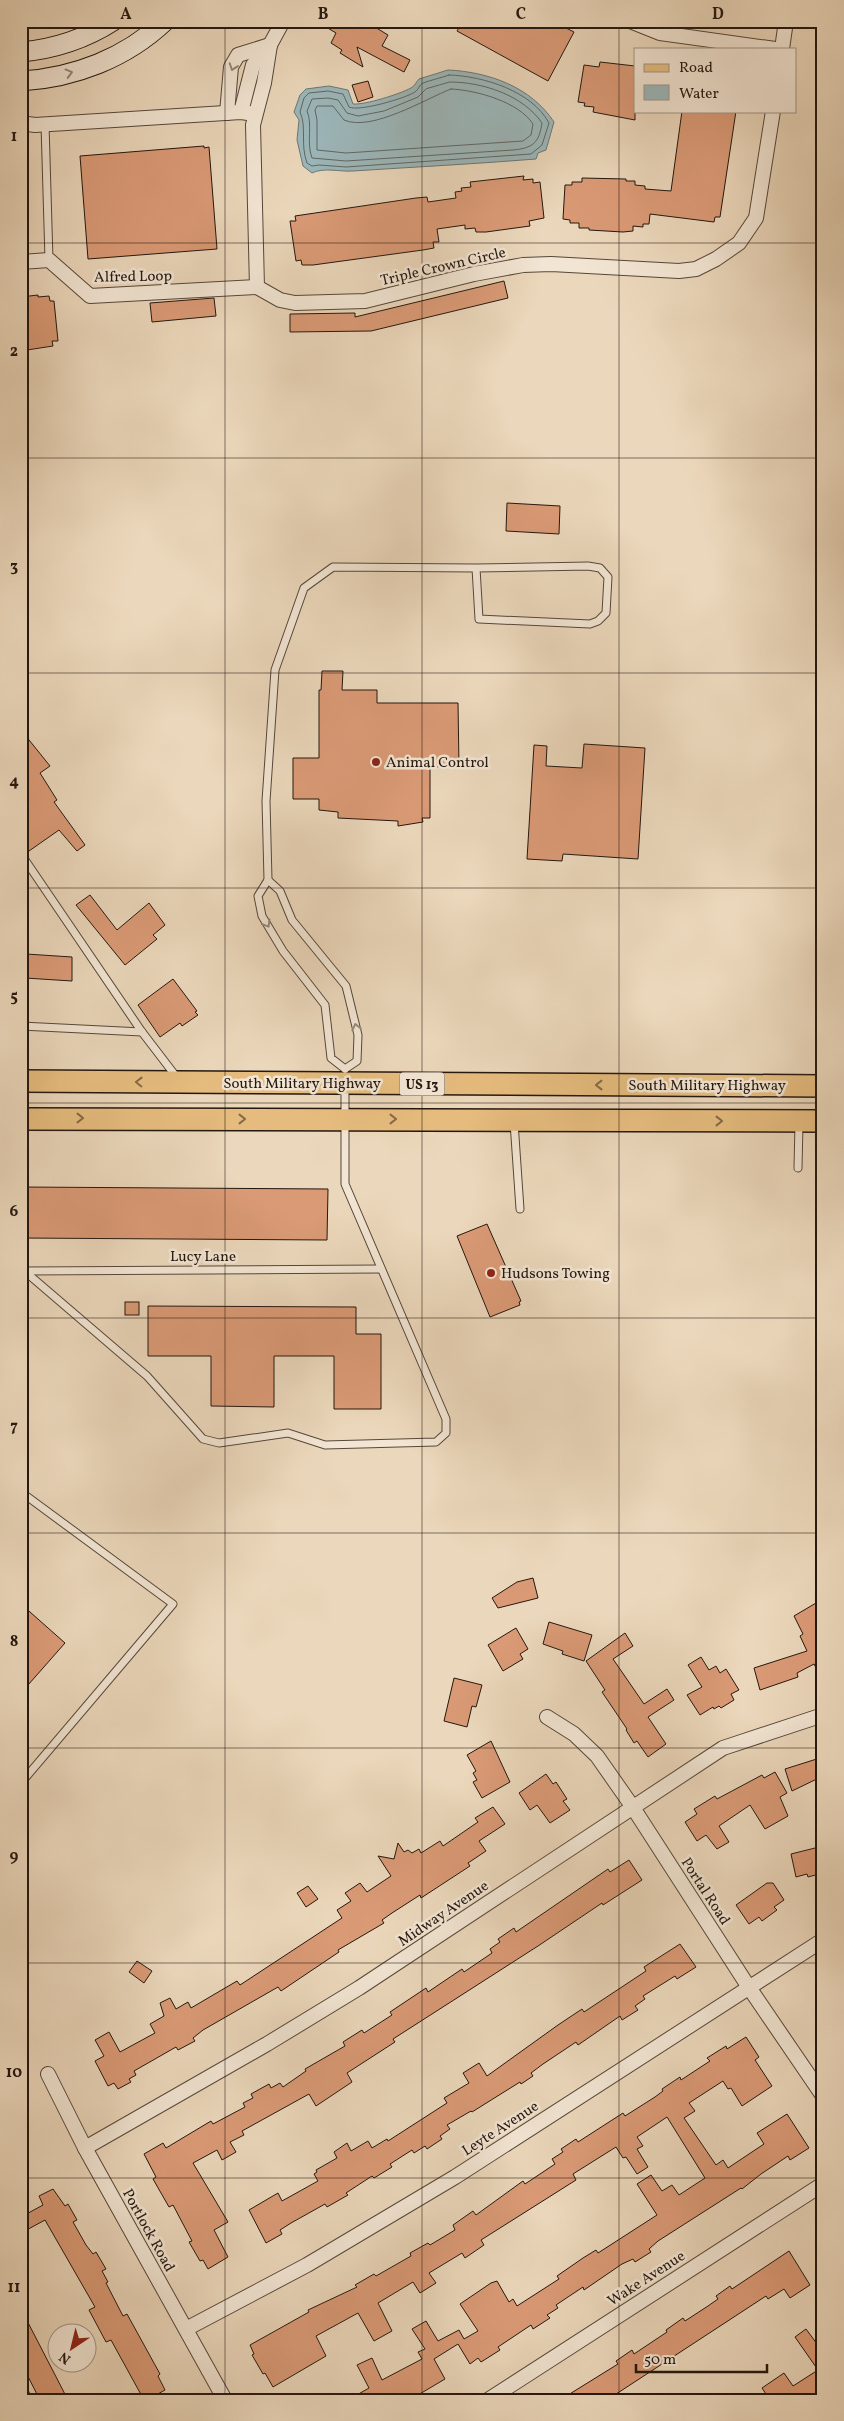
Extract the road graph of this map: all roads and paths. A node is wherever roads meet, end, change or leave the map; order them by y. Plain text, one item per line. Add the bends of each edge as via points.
1 (113, 21) edge
2 (165, 21) edge
3 (283, 21) edge
4 (630, 21) edge
5 (786, 21) edge
6 (270, 45) junction
7 (768, 48) edge
8 (782, 48) edge
9 (21, 52) edge
10 (21, 81) edge
11 (234, 112) junction
12 (773, 112) edge
13 (255, 114) junction
14 (21, 123) edge
15 (45, 124) junction
16 (49, 260) junction
17 (21, 262) edge
18 (257, 286) junction
19 (476, 568) junction
20 (21, 854) edge
21 (268, 880) junction
22 (21, 1026) edge
23 (142, 1032) junction
24 (345, 1076) junction
25 (21, 1081) edge
26 (181, 1083) junction
27 (823, 1086) edge
28 (21, 1119) edge
29 (344, 1119) junction
30 (514, 1120) junction
31 (799, 1121) junction
32 (823, 1121) edge
33 (798, 1168) dead end
34 (520, 1209) dead end
35 (381, 1269) junction
36 (23, 1270) edge
37 (21, 1492) edge
38 (823, 1715) edge
39 (547, 1718) dead end
40 (21, 1783) edge
41 (632, 1806) junction
42 (823, 1940) edge
43 (748, 1986) junction
44 (48, 2074) dead end
45 (823, 2096) edge
46 (85, 2148) junction
47 (823, 2184) edge
48 (186, 2330) junction
49 (21, 2386) edge
50 (28, 2400) edge
51 (224, 2400) edge
52 (488, 2400) edge

1 - 9 street via 92,34 65,44
10 -> 2 street via 95,66 124,52
3 - 6 street
4 - 7 street via 660,33
5 - 8 street
6 - 11 street via 253,65
6 -> 11 street via 238,55 231,67
6 - 13 street
11 - 13 street
11 - 15 street
12 - 18 street, Triple Crown Circle via 756,218 739,243 696,269 523,265 365,301 295,303 280,300
13 - 18 street via 252,125
14 - 15 street
15 - 16 lane
16 - 17 street
16 - 18 street, Alfred Loop via 90,296
19 - 19 lane via 479,619 590,624 606,613 608,577 600,568
19 - 21 lane via 333,567 304,588 275,670 266,801
20 - 23 lane
21 -> 24 lane via 258,896 262,916 283,951 325,1005 331,1058
24 -> 21 lane via 357,1061 358,1035 346,986 292,920 280,891
22 - 23 lane
23 - 26 lane
24 - 26 main road, South Military Highway / US 13
27 -> 24 main road, South Military Highway / US 13
24 - 29 lane
26 -> 25 main road, South Military Highway / US 13
28 -> 29 main road
29 -> 30 main road
29 - 35 lane via 345,1184
30 -> 31 main road
30 - 34 lane
31 - 32 main road
31 - 33 lane
35 - 36 lane, Lucy Lane
35 - 36 lane via 446,1419 446,1433 436,1442 325,1445 288,1433 219,1443 203,1440 147,1376
37 - 40 lane via 173,1604
38 - 41 street, Midway Avenue via 722,1748
39 - 41 street, Portal Road via 574,1734 596,1756
41 - 43 street, Portal Road
41 - 46 street, Midway Avenue via 359,1988
42 - 43 street, Leyte Avenue
43 - 45 street, Portal Road
43 - 48 street, Leyte Avenue via 455,2177 308,2265
44 - 46 street, Portlock Road
46 - 48 street, Portlock Road
47 - 52 street, Wake Avenue
48 - 51 street, Portlock Road
49 - 50 lane

